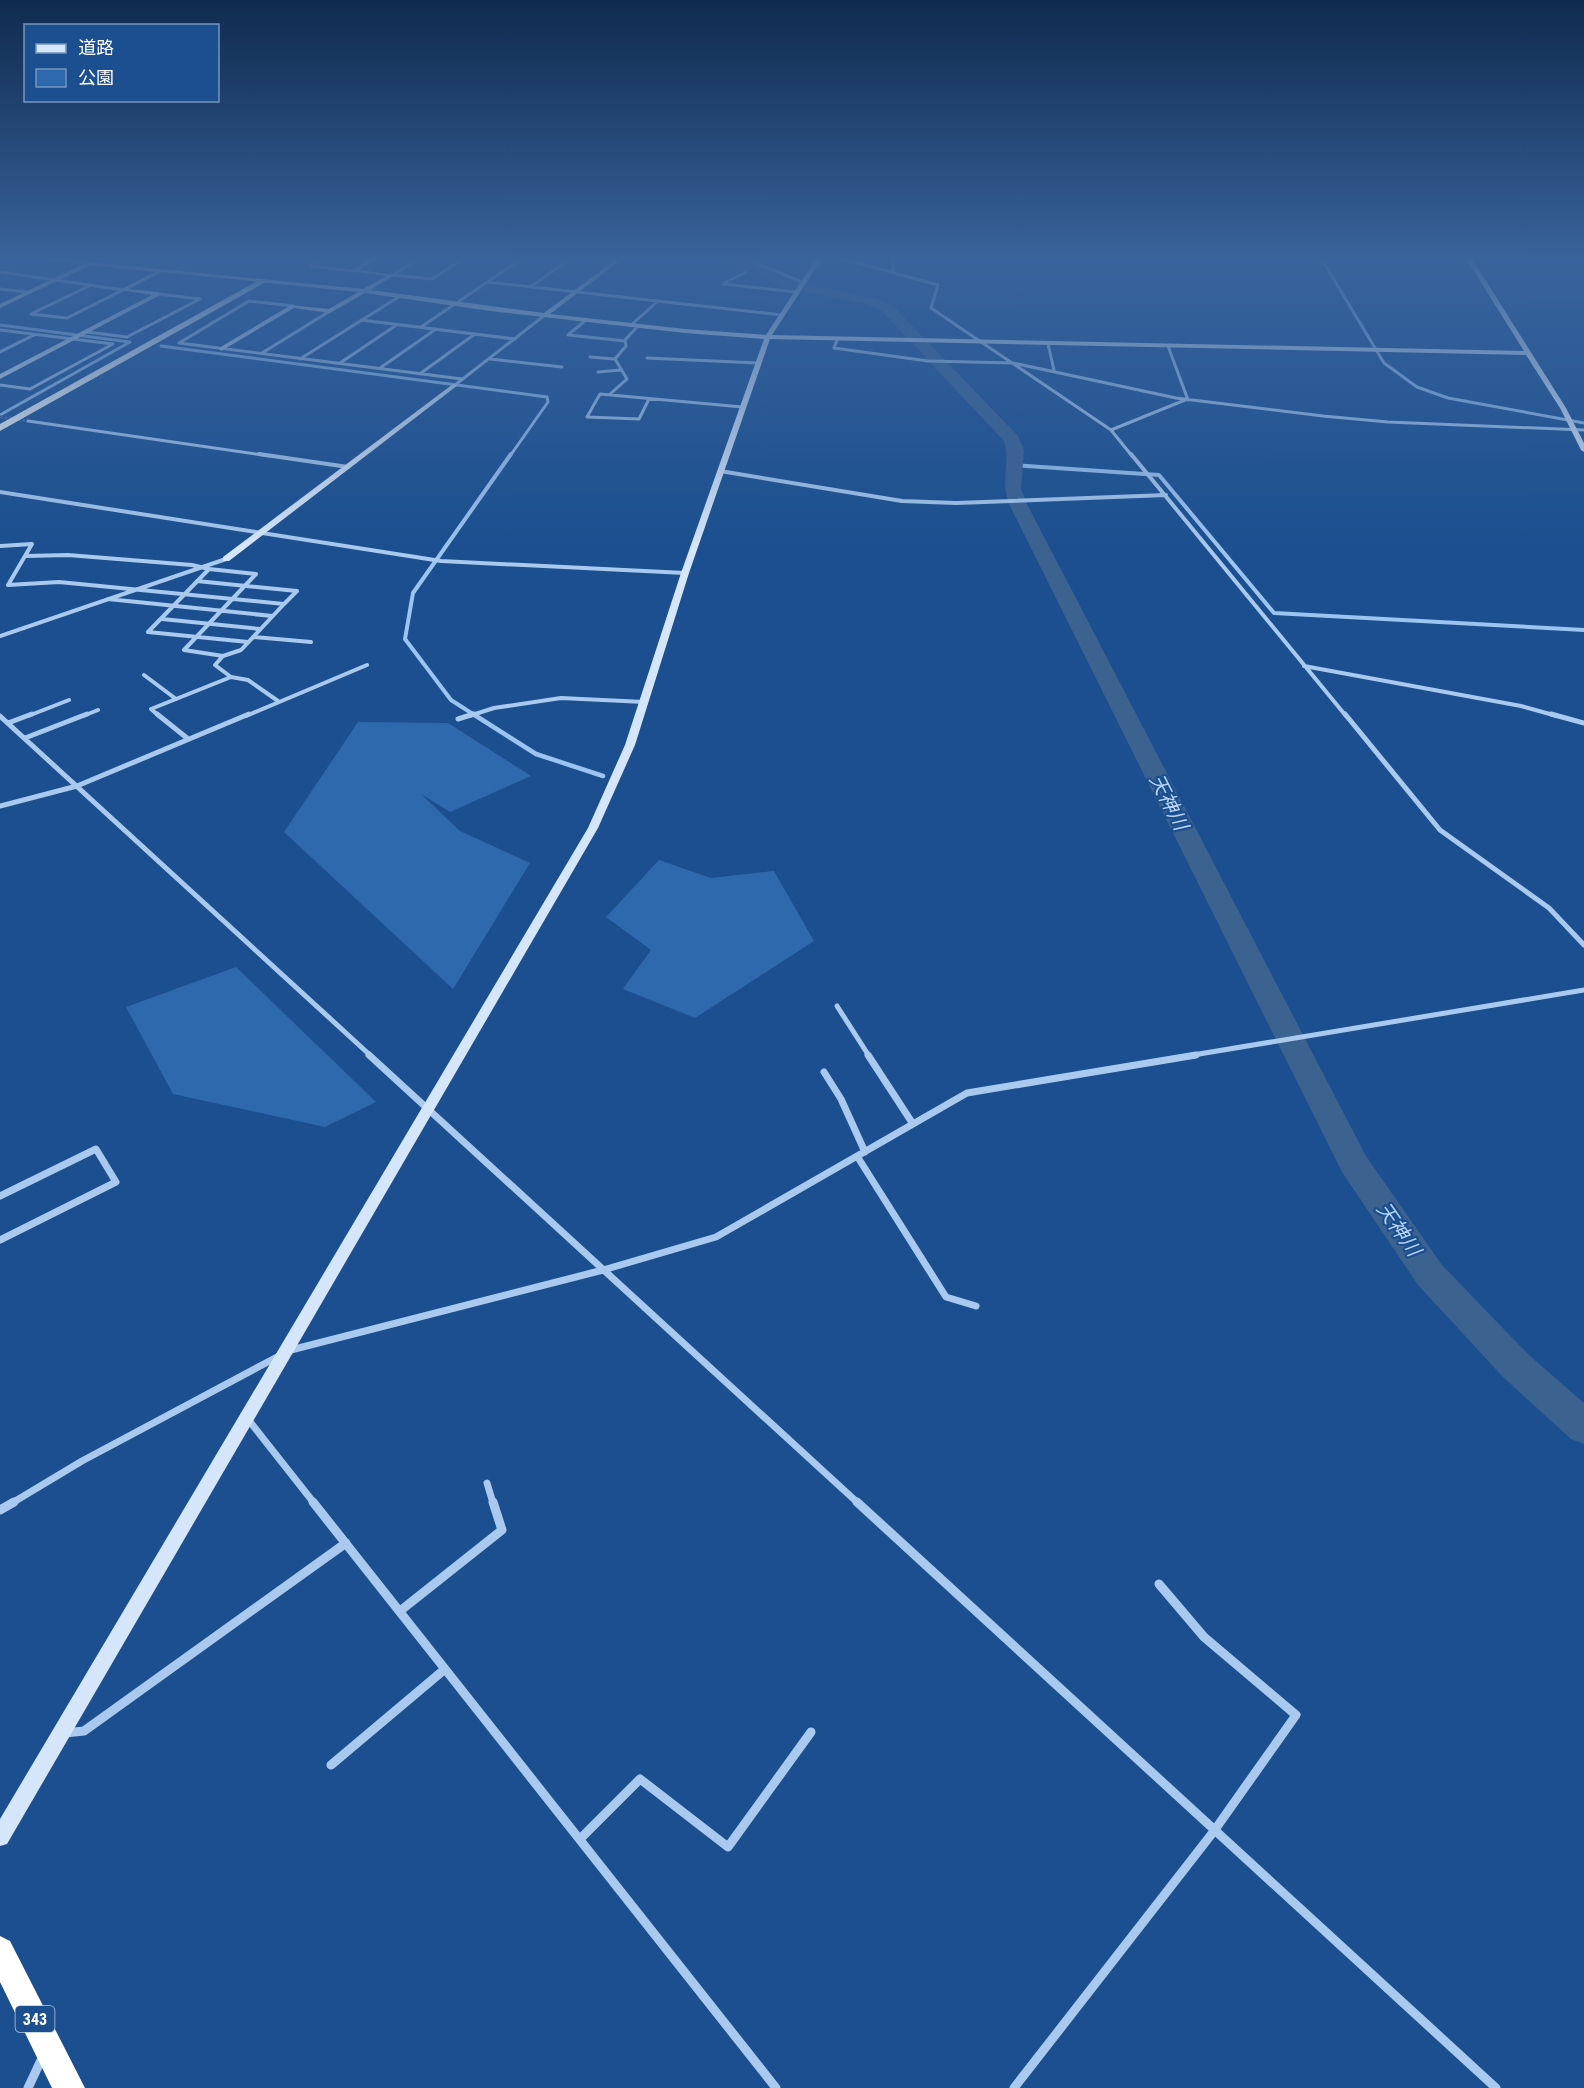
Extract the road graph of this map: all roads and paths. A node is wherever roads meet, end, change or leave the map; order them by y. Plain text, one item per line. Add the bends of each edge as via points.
1 (43, 354) edge
2 (94, 354) edge
3 (132, 354) edge
4 (265, 354) edge
5 (306, 354) edge
6 (353, 354) edge
7 (400, 354) edge
8 (447, 354) edge
9 (494, 354) edge
10 (619, 354) edge
11 (762, 354) edge
12 (881, 354) edge
13 (1002, 354) edge
14 (1050, 354) edge
15 (1171, 354) edge
16 (1530, 354) edge
17 (590, 357) dead end
18 (300, 358) junction
19 (489, 358) junction
20 (647, 358) dead end
21 (615, 359) junction
22 (340, 363) junction
23 (759, 363) junction
24 (1014, 363) junction
25 (562, 367) dead end
26 (380, 369) junction
27 (621, 369) junction
28 (1054, 370) junction
29 (598, 372) dead end
30 (421, 374) junction
31 (0, 377) edge
32 (462, 379) junction
33 (457, 384) joint
34 (0, 386) edge
35 (609, 395) junction
36 (649, 399) junction
37 (1188, 400) junction
38 (742, 407) junction
39 (28, 421) tunnel mouth
40 (0, 428) edge
41 (1575, 429) junction
42 (1111, 430) junction
43 (1584, 430) edge
44 (1584, 450) edge
45 (348, 467) junction
46 (720, 471) junction
47 (0, 492) edge
48 (1166, 495) junction
49 (261, 533) junction
50 (0, 546) edge
51 (26, 556) junction
52 (226, 559) joint
53 (201, 567) junction
54 (209, 569) junction
55 (685, 573) junction
56 (197, 581) junction
57 (246, 585) junction
58 (136, 588) junction
59 (186, 595) junction
60 (105, 599) junction
61 (235, 599) junction
62 (284, 604) junction
63 (174, 606) junction
64 (222, 611) junction
65 (272, 616) junction
66 (162, 618) junction
67 (210, 624) junction
68 (260, 629) junction
69 (0, 636) edge
70 (198, 636) junction
71 (253, 637) junction
72 (248, 642) junction
73 (311, 642) dead end
74 (223, 656) junction
75 (367, 665) dead end
76 (1304, 666) junction
77 (144, 675) dead end
78 (231, 677) junction
79 (176, 699) junction
80 (69, 700) dead end
81 (279, 701) junction
82 (644, 702) junction
83 (98, 710) dead end
84 (0, 716) edge
85 (458, 719) dead end
86 (8, 723) junction
87 (1584, 723) edge
88 (25, 738) junction
89 (187, 738) junction
90 (76, 786) junction
91 (0, 806) edge
92 (1584, 945) edge
93 (1584, 990) edge
94 (837, 1006) dead end
95 (824, 1072) dead end
96 (428, 1109) junction
97 (913, 1124) junction
98 (865, 1152) junction
99 (857, 1156) junction
100 (0, 1196) edge
101 (0, 1240) edge
102 (603, 1270) junction
103 (976, 1306) dead end
104 (286, 1351) junction
105 (247, 1418) junction
106 (487, 1483) dead end
107 (0, 1510) edge
108 (346, 1543) junction
109 (1159, 1584) dead end
110 (400, 1611) junction
111 (446, 1670) junction
112 (811, 1732) dead end
113 (63, 1734) junction
114 (331, 1765) dead end
115 (1214, 1831) junction
116 (0, 1838) edge
117 (580, 1839) junction
118 (0, 1951) edge
119 (48, 2046) junction
120 (28, 2088) edge
121 (69, 2088) edge
122 (776, 2088) edge
123 (1014, 2088) edge
124 (1496, 2088) edge

1 - 31 street
2 - 34 street via 30,389
3 - 40 highway
4 - 18 street
5 - 18 street
6 - 22 street
7 - 26 street
8 - 30 street
9 - 19 street
10 - 21 street
11 - 23 street
12 - 24 street via 928,361
13 - 24 street
14 - 28 street
15 - 37 street
16 - 41 street
17 - 21 street
18 - 22 street
19 - 25 street
19 - 32 street
20 - 23 street
21 - 27 street
22 - 26 street
23 - 38 street
24 - 28 street
24 - 42 street
26 - 30 street
27 - 29 street
27 - 35 street via 627,378
28 - 37 street
30 - 32 street
32 - 33 street
33 - 45 street
35 - 36 street
35 - 36 street via 600,394 587,417 639,419
36 - 38 street
37 - 41 street via 1363,421
37 - 42 street via 1166,405
38 - 46 street
39 - 45 street
41 - 43 street
41 - 44 street
42 - 48 street
45 - 49 street
46 - 48 street via 902,501
46 - 55 street
47 - 49 street
48 - 76 street
49 - 52 street
49 - 55 street via 441,561
50 - 51 street via 32,544
51 - 53 street via 68,555
51 - 58 street via 8,585 59,582
52 - 53 street
53 - 54 street
53 - 58 street
54 - 56 street
54 - 57 street via 256,574
55 - 82 street
56 - 57 street
56 - 59 street
57 - 61 street
57 - 62 street via 297,591
58 - 59 street
58 - 60 street
59 - 61 street
59 - 63 street
60 - 63 street
60 - 69 street
61 - 62 street
61 - 64 street
62 - 65 street
63 - 64 street
63 - 66 street
64 - 65 street
64 - 67 street
65 - 68 street
66 - 67 street
66 - 70 street via 148,632
67 - 68 street
67 - 70 street
68 - 71 street
70 - 72 street
70 - 74 street via 184,650
71 - 72 street
71 - 73 street
72 - 74 street via 241,650
74 - 78 street via 215,665
75 - 81 street
76 - 87 street via 1521,706
76 - 92 street via 1440,830 1549,908
77 - 79 street
78 - 79 street
78 - 81 street via 248,680
79 - 89 street via 151,709
80 - 86 street
81 - 89 street
82 - 85 street via 561,698 494,708
82 - 96 street via 621,767 593,828
83 - 88 street
84 - 86 street
86 - 88 street
88 - 90 street
89 - 90 street
90 - 91 street
90 - 96 street
93 - 97 street via 967,1092
94 - 97 street
95 - 98 street
96 - 102 street
96 - 104 street
97 - 98 street
98 - 99 street
99 - 102 street via 716,1237
99 - 103 street via 946,1297
100 - 101 street via 96,1149 116,1182
102 - 104 street
102 - 115 street
104 - 105 street
104 - 107 street
105 - 108 street
105 - 113 street
106 - 110 street via 502,1530
108 - 110 street
108 - 113 street via 84,1731
109 - 115 street via 1204,1637 1296,1715
110 - 111 street
111 - 114 street
111 - 117 street
112 - 117 street via 728,1847 640,1779
113 - 116 street
115 - 123 street
115 - 124 street
117 - 122 street
118 - 119 highway, 343
119 - 120 street
119 - 121 highway, 343

